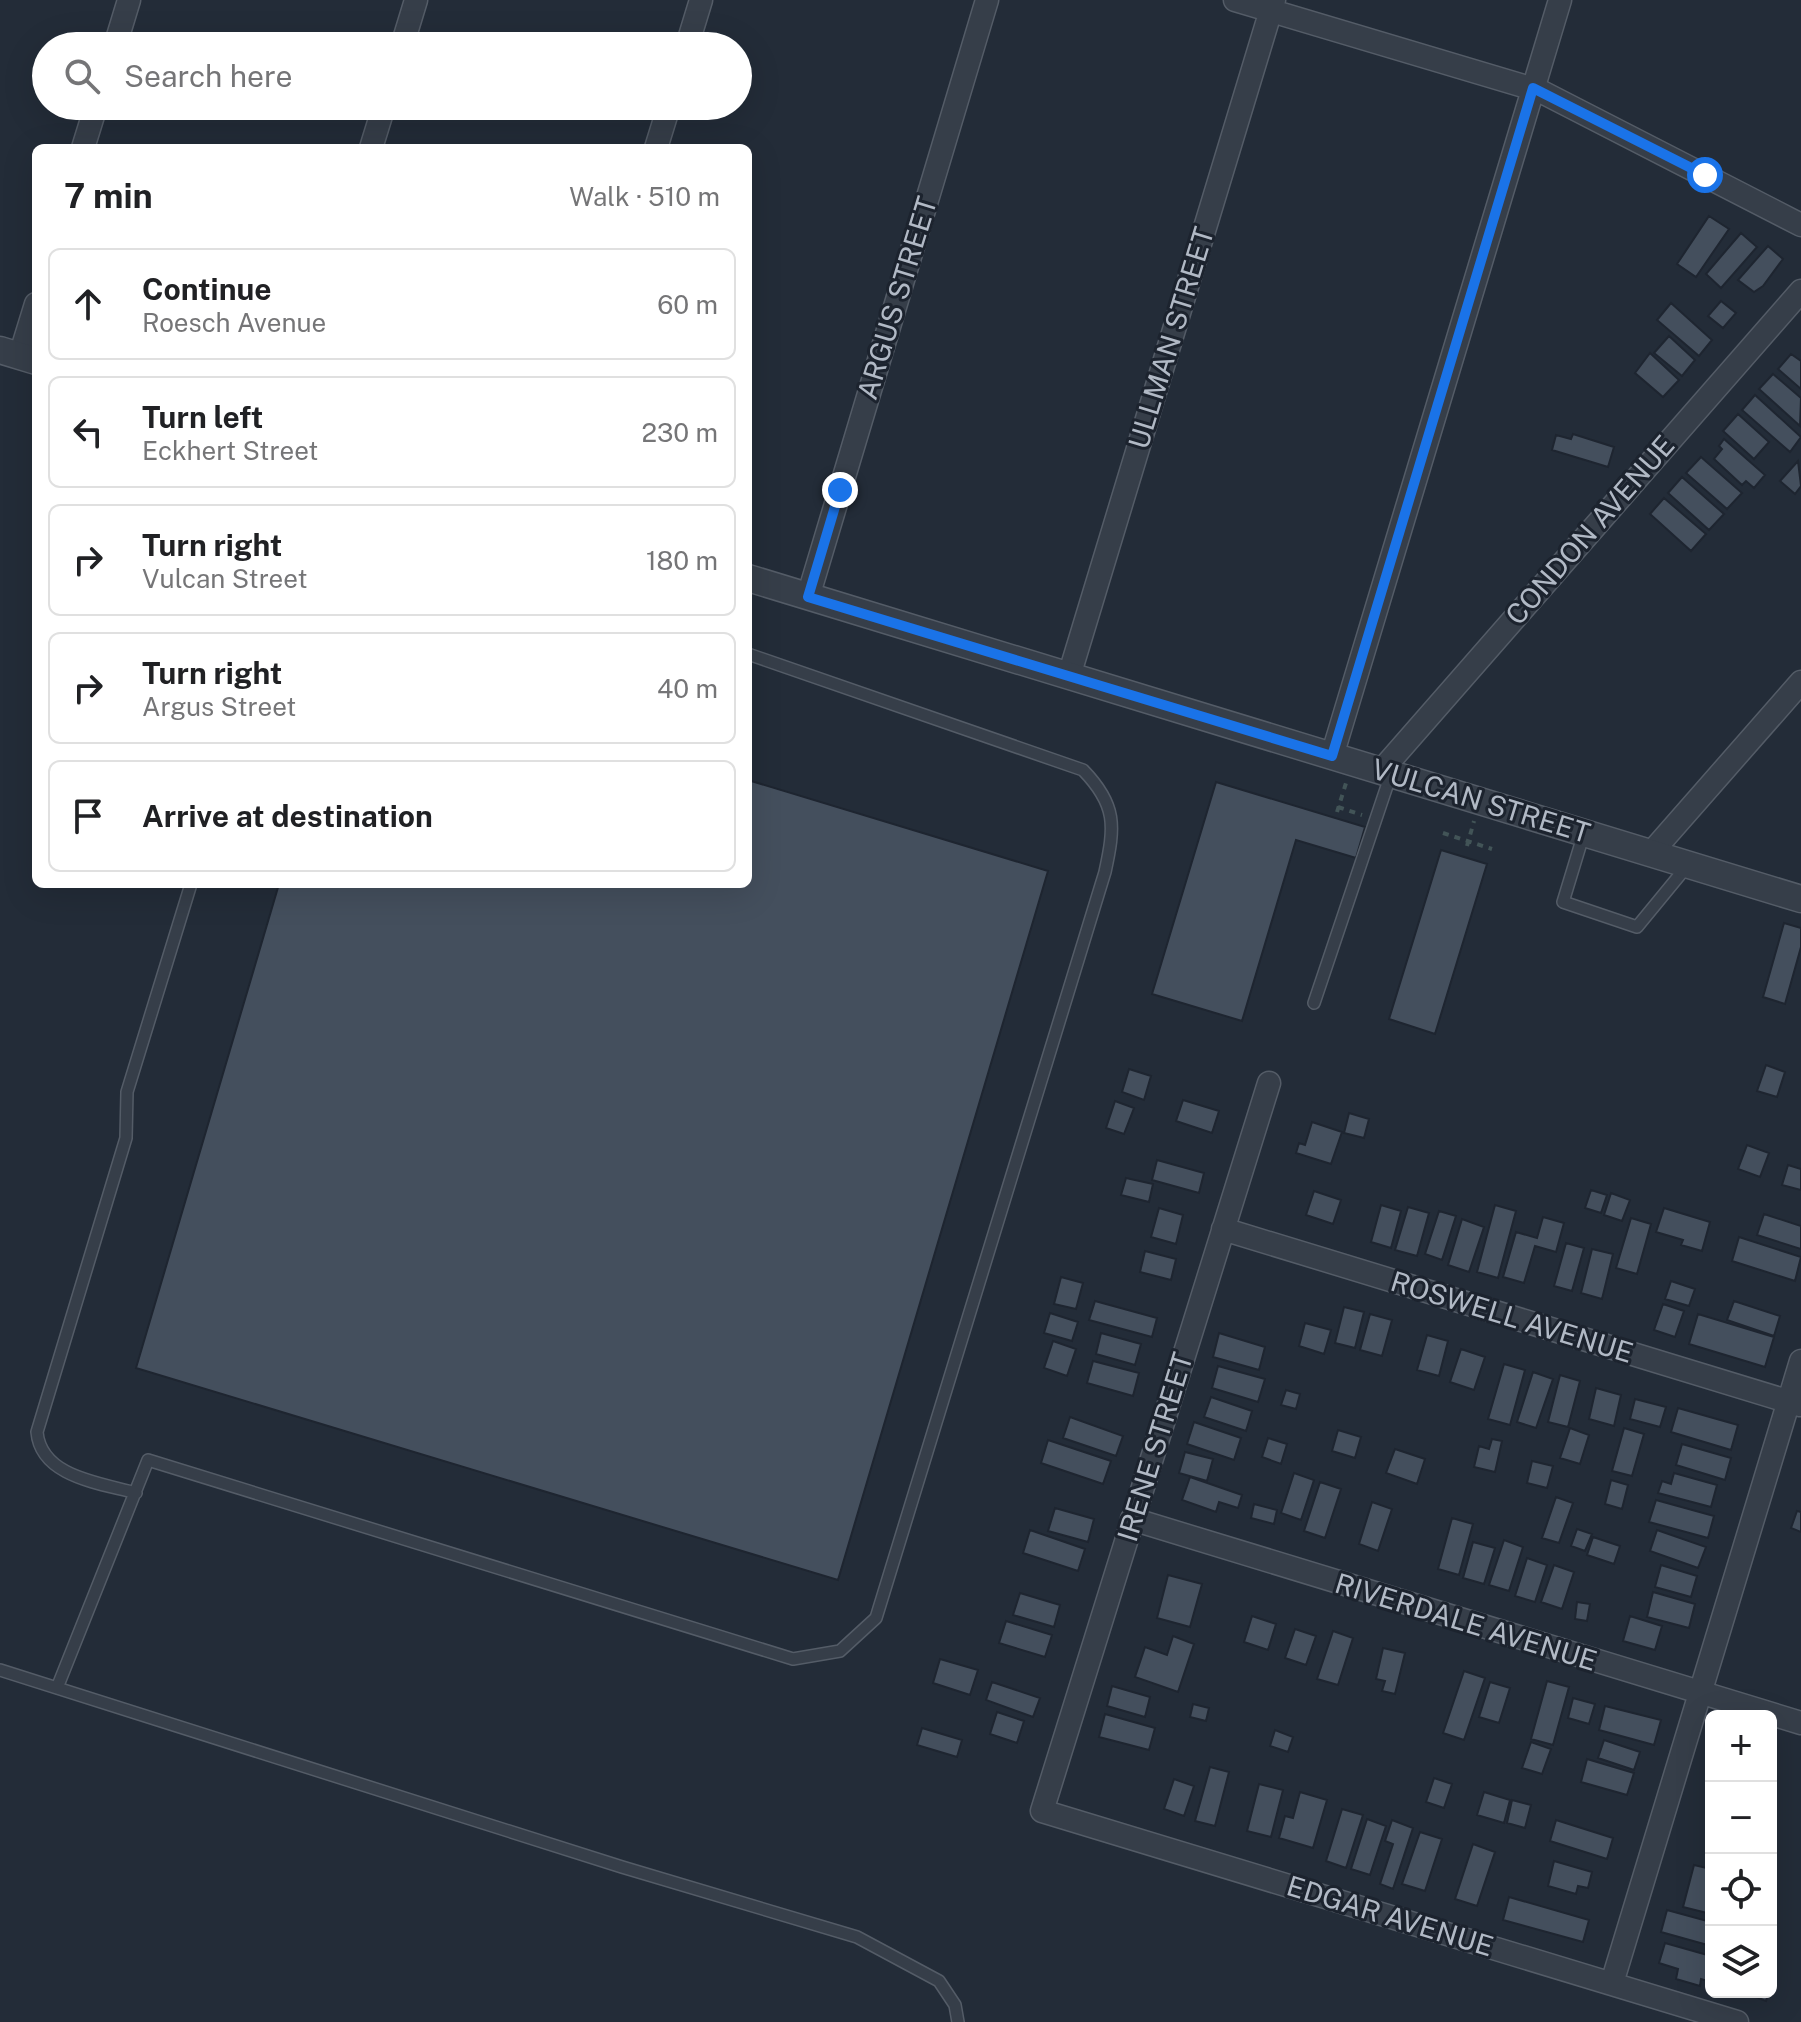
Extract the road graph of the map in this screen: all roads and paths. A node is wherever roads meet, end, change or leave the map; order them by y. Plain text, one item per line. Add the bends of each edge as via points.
1 (129, 0) edge
2 (416, 0) edge
3 (701, 0) edge
4 (987, 0) edge
5 (1235, 0) edge
6 (1560, 0) edge
7 (1272, 5) edge
8 (119, 32) edge
9 (406, 32) edge
10 (691, 32) edge
11 (1533, 88) junction
12 (92, 120) edge
13 (380, 120) edge
14 (665, 120) edge
15 (84, 144) edge
16 (372, 144) edge
17 (657, 144) edge
18 (1801, 225) edge
19 (1801, 291) edge
20 (32, 316) edge
21 (19, 356) edge
22 (752, 579) edge
23 (808, 597) junction
24 (752, 655) edge
25 (1069, 676) junction
26 (1801, 682) edge
27 (1332, 756) junction
28 (1386, 772) junction
29 (1346, 781) dead end
30 (1368, 817) dead end
31 (1475, 819) dead end
32 (1443, 833) dead end
33 (1585, 833) junction
34 (1468, 844) junction
35 (1492, 849) dead end
36 (1651, 853) junction
37 (1689, 864) junction
38 (190, 888) edge
39 (1801, 899) edge
40 (1314, 1003) dead end
41 (1269, 1083) dead end
42 (1223, 1229) junction
43 (1801, 1361) edge
44 (1795, 1403) edge
45 (136, 1493) junction
46 (1132, 1519) junction
47 (0, 1670) edge
48 (57, 1688) junction
49 (1699, 1694) junction
50 (1801, 1723) edge
51 (1042, 1811) joint
52 (1612, 1983) junction
53 (958, 2022) edge
54 (1737, 2022) edge

1 - 8 street
2 - 9 street
3 - 10 street
4 - 23 street, ARGUS STREET
5 - 7 street
6 - 11 street
7 - 11 street
7 - 25 street, ULLMAN STREET
11 - 18 street
11 - 27 street
12 - 15 street
13 - 16 street
14 - 17 street
19 - 28 street, CONDON AVENUE
20 - 21 street
22 - 23 street, VULCAN STREET
23 - 25 street, VULCAN STREET
24 - 45 lane via 1083,770 1104,791 1114,829 876,1618 840,1651 793,1659 148,1460
25 - 27 street, VULCAN STREET
26 - 36 street
27 - 28 street, VULCAN STREET
28 - 33 street, VULCAN STREET
28 - 40 lane
29 - 30 path via 1338,809
31 - 34 path
32 - 34 path
33 - 36 street, VULCAN STREET
33 - 37 lane via 1563,902 1637,927
34 - 35 path
36 - 37 street, VULCAN STREET
37 - 39 street, VULCAN STREET
38 - 45 lane via 127,1092 126,1138 37,1432 52,1465
41 - 42 street, IRENE STREET
42 - 44 street, ROSWELL AVENUE
42 - 46 street, IRENE STREET
43 - 44 street
44 - 49 street
45 - 48 lane
46 - 49 street, RIVERDALE AVENUE
46 - 51 street, IRENE STREET
47 - 48 lane
48 - 53 lane via 857,1937 939,1981 955,2005
49 - 50 street, RIVERDALE AVENUE
49 - 52 street
51 - 52 street, EDGAR AVENUE
52 - 54 street, EDGAR AVENUE

